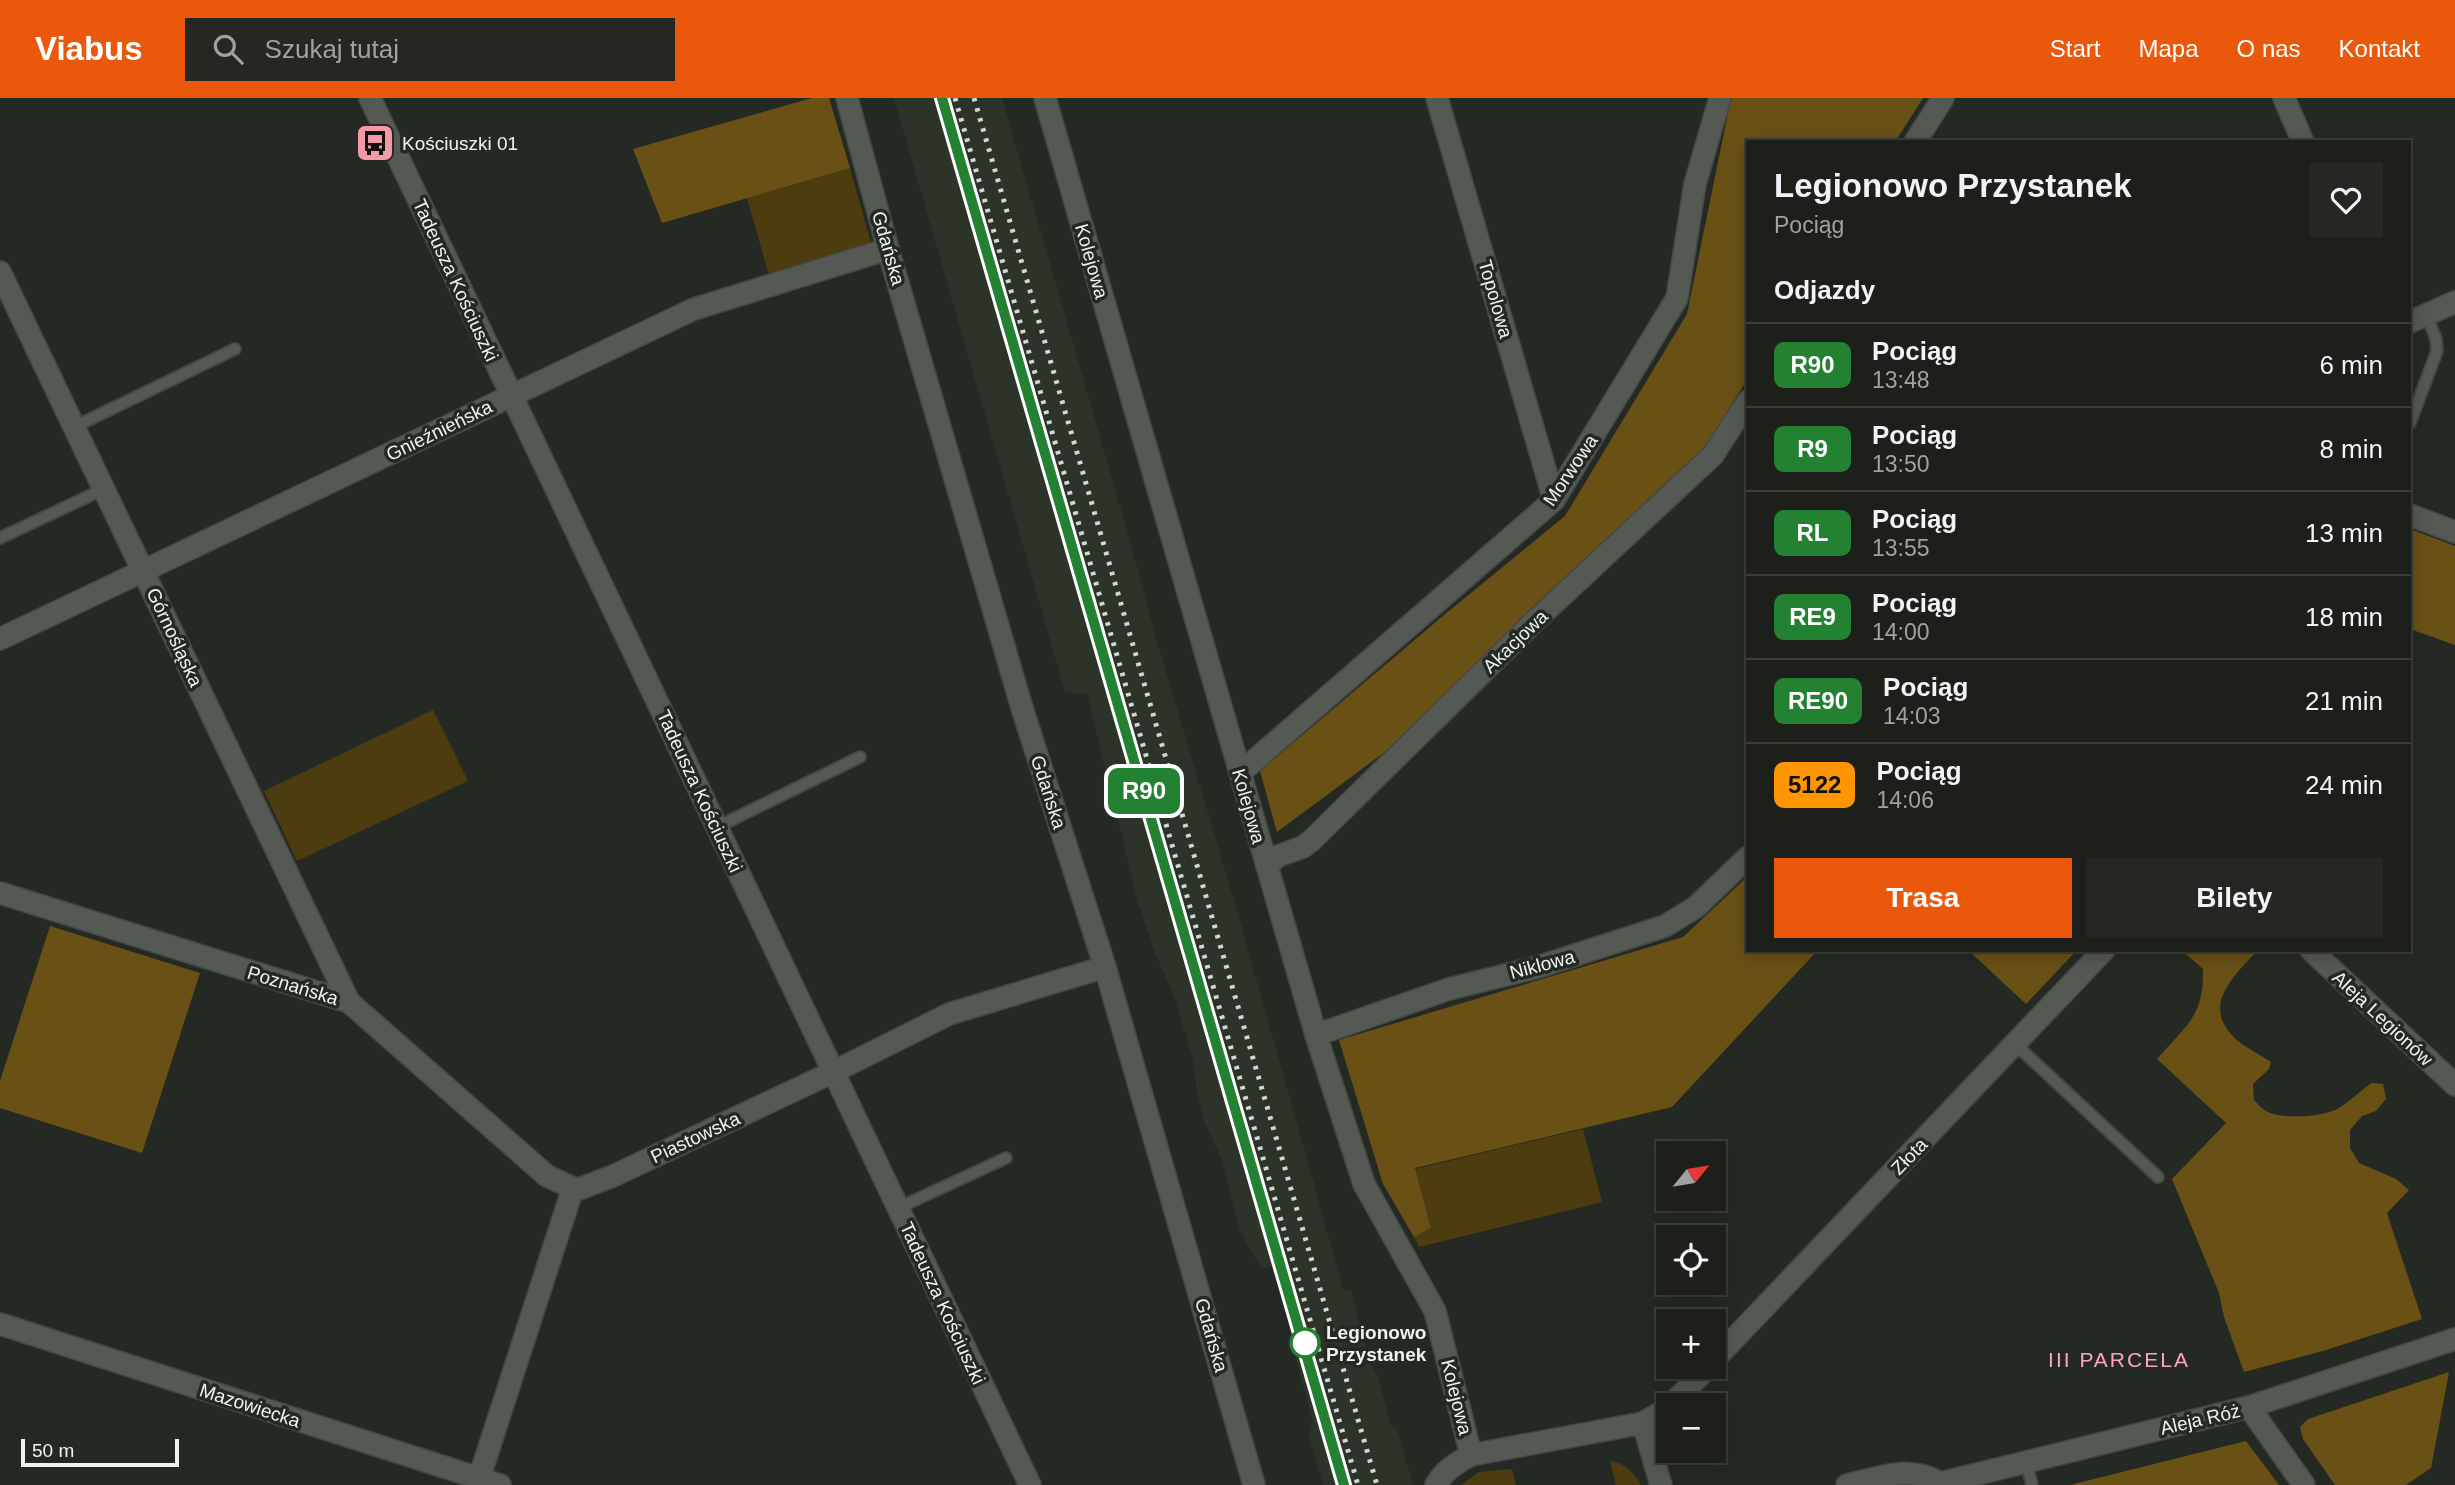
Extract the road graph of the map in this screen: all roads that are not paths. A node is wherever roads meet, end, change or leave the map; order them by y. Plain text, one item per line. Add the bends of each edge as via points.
1 (370, 98) edge
2 (847, 98) edge
3 (1045, 98) edge
4 (1437, 98) edge
5 (1720, 98) edge
6 (1943, 98) edge
7 (2284, 98) edge
8 (1916, 140) edge
9 (2302, 140) edge
10 (888, 248) junction
11 (0, 272) edge
12 (2455, 302) edge
13 (2418, 318) edge
14 (235, 349) dead end
15 (511, 395) junction
16 (1746, 404) edge
17 (2411, 420) edge
18 (74, 427) junction
19 (104, 489) junction
20 (1554, 500) junction
21 (2411, 515) edge
22 (2455, 532) edge
23 (0, 538) edge
24 (144, 572) junction
25 (0, 639) edge
26 (860, 757) dead end
27 (1240, 773) junction
28 (717, 827) junction
29 (1746, 860) edge
30 (1267, 866) junction
31 (0, 892) edge
32 (2102, 952) edge
33 (2313, 952) edge
34 (1105, 967) junction
35 (349, 1002) junction
36 (1316, 1035) junction
37 (2015, 1044) junction
38 (833, 1072) junction
39 (2455, 1085) edge
40 (1006, 1158) dead end
41 (2158, 1177) dead end
42 (572, 1188) junction
43 (898, 1208) junction
44 (0, 1324) edge
45 (2455, 1339) edge
46 (1726, 1347) edge
47 (1696, 1379) edge
48 (1683, 1393) edge
49 (2249, 1407) junction
50 (1656, 1415) edge
51 (1643, 1423) junction
52 (1471, 1455) junction
53 (2026, 1462) junction
54 (478, 1482) edge
55 (1937, 1484) edge
56 (500, 1485) edge
57 (1030, 1485) edge
58 (1255, 1485) edge
59 (1436, 1485) edge
60 (1661, 1485) edge
61 (1847, 1485) edge
62 (2032, 1485) edge
63 (2304, 1485) edge

1 - 15 street, Tadeusza Kościuszki
2 - 10 street, Gdańska
3 - 27 street, Kolejowa
4 - 20 street, Topolowa
5 - 20 street, Morwowa via 1695,184 1677,298
6 - 8 street
7 - 9 street
10 - 15 street, Gnieźnieńska via 694,309
10 - 34 street, Gdańska via 1022,708
11 - 18 street, Górnośląska
12 - 13 street
13 - 17 lane via 2437,339 2437,351
14 - 18 lane
15 - 24 street, Gnieźnieńska
15 - 28 street, Tadeusza Kościuszki
16 - 30 street, Akacjowa via 1713,455 1537,619 1312,840
18 - 19 street, Górnośląska
19 - 23 lane
19 - 24 street, Górnośląska
20 - 27 street, Morwowa
21 - 22 street
24 - 25 street, Gnieźnieńska
24 - 35 street, Górnośląska
26 - 28 lane
27 - 30 street, Kolejowa
28 - 38 street, Tadeusza Kościuszki
29 - 36 street, Niklowa via 1696,907 1665,926 1449,989
30 - 36 street, Kolejowa
31 - 35 street, Poznańska
32 - 37 street, Złota
33 - 39 street, Aleja Legionów
34 - 38 street, Piastowska via 949,1014
34 - 58 street, Gdańska via 1154,1156
35 - 42 street, Poznańska via 547,1176
36 - 52 street, Kolejowa via 1364,1184 1434,1311
37 - 41 lane
37 - 46 street, Złota
38 - 42 street, Piastowska via 613,1176
38 - 43 street, Tadeusza Kościuszki
40 - 43 lane
42 - 54 street
43 - 57 street, Tadeusza Kościuszki
44 - 54 street, Mazowiecka
45 - 49 street, Aleja Róż
47 - 48 street
49 - 53 street, Aleja Róż
49 - 63 street
50 - 51 street
51 - 52 street
51 - 60 street
52 - 59 street, Kolejowa via 1455,1464
53 - 55 street, Aleja Róż
53 - 62 lane
54 - 56 street, Mazowiecka
55 - 61 street, Aleja Róż via 1928,1476 1909,1472

